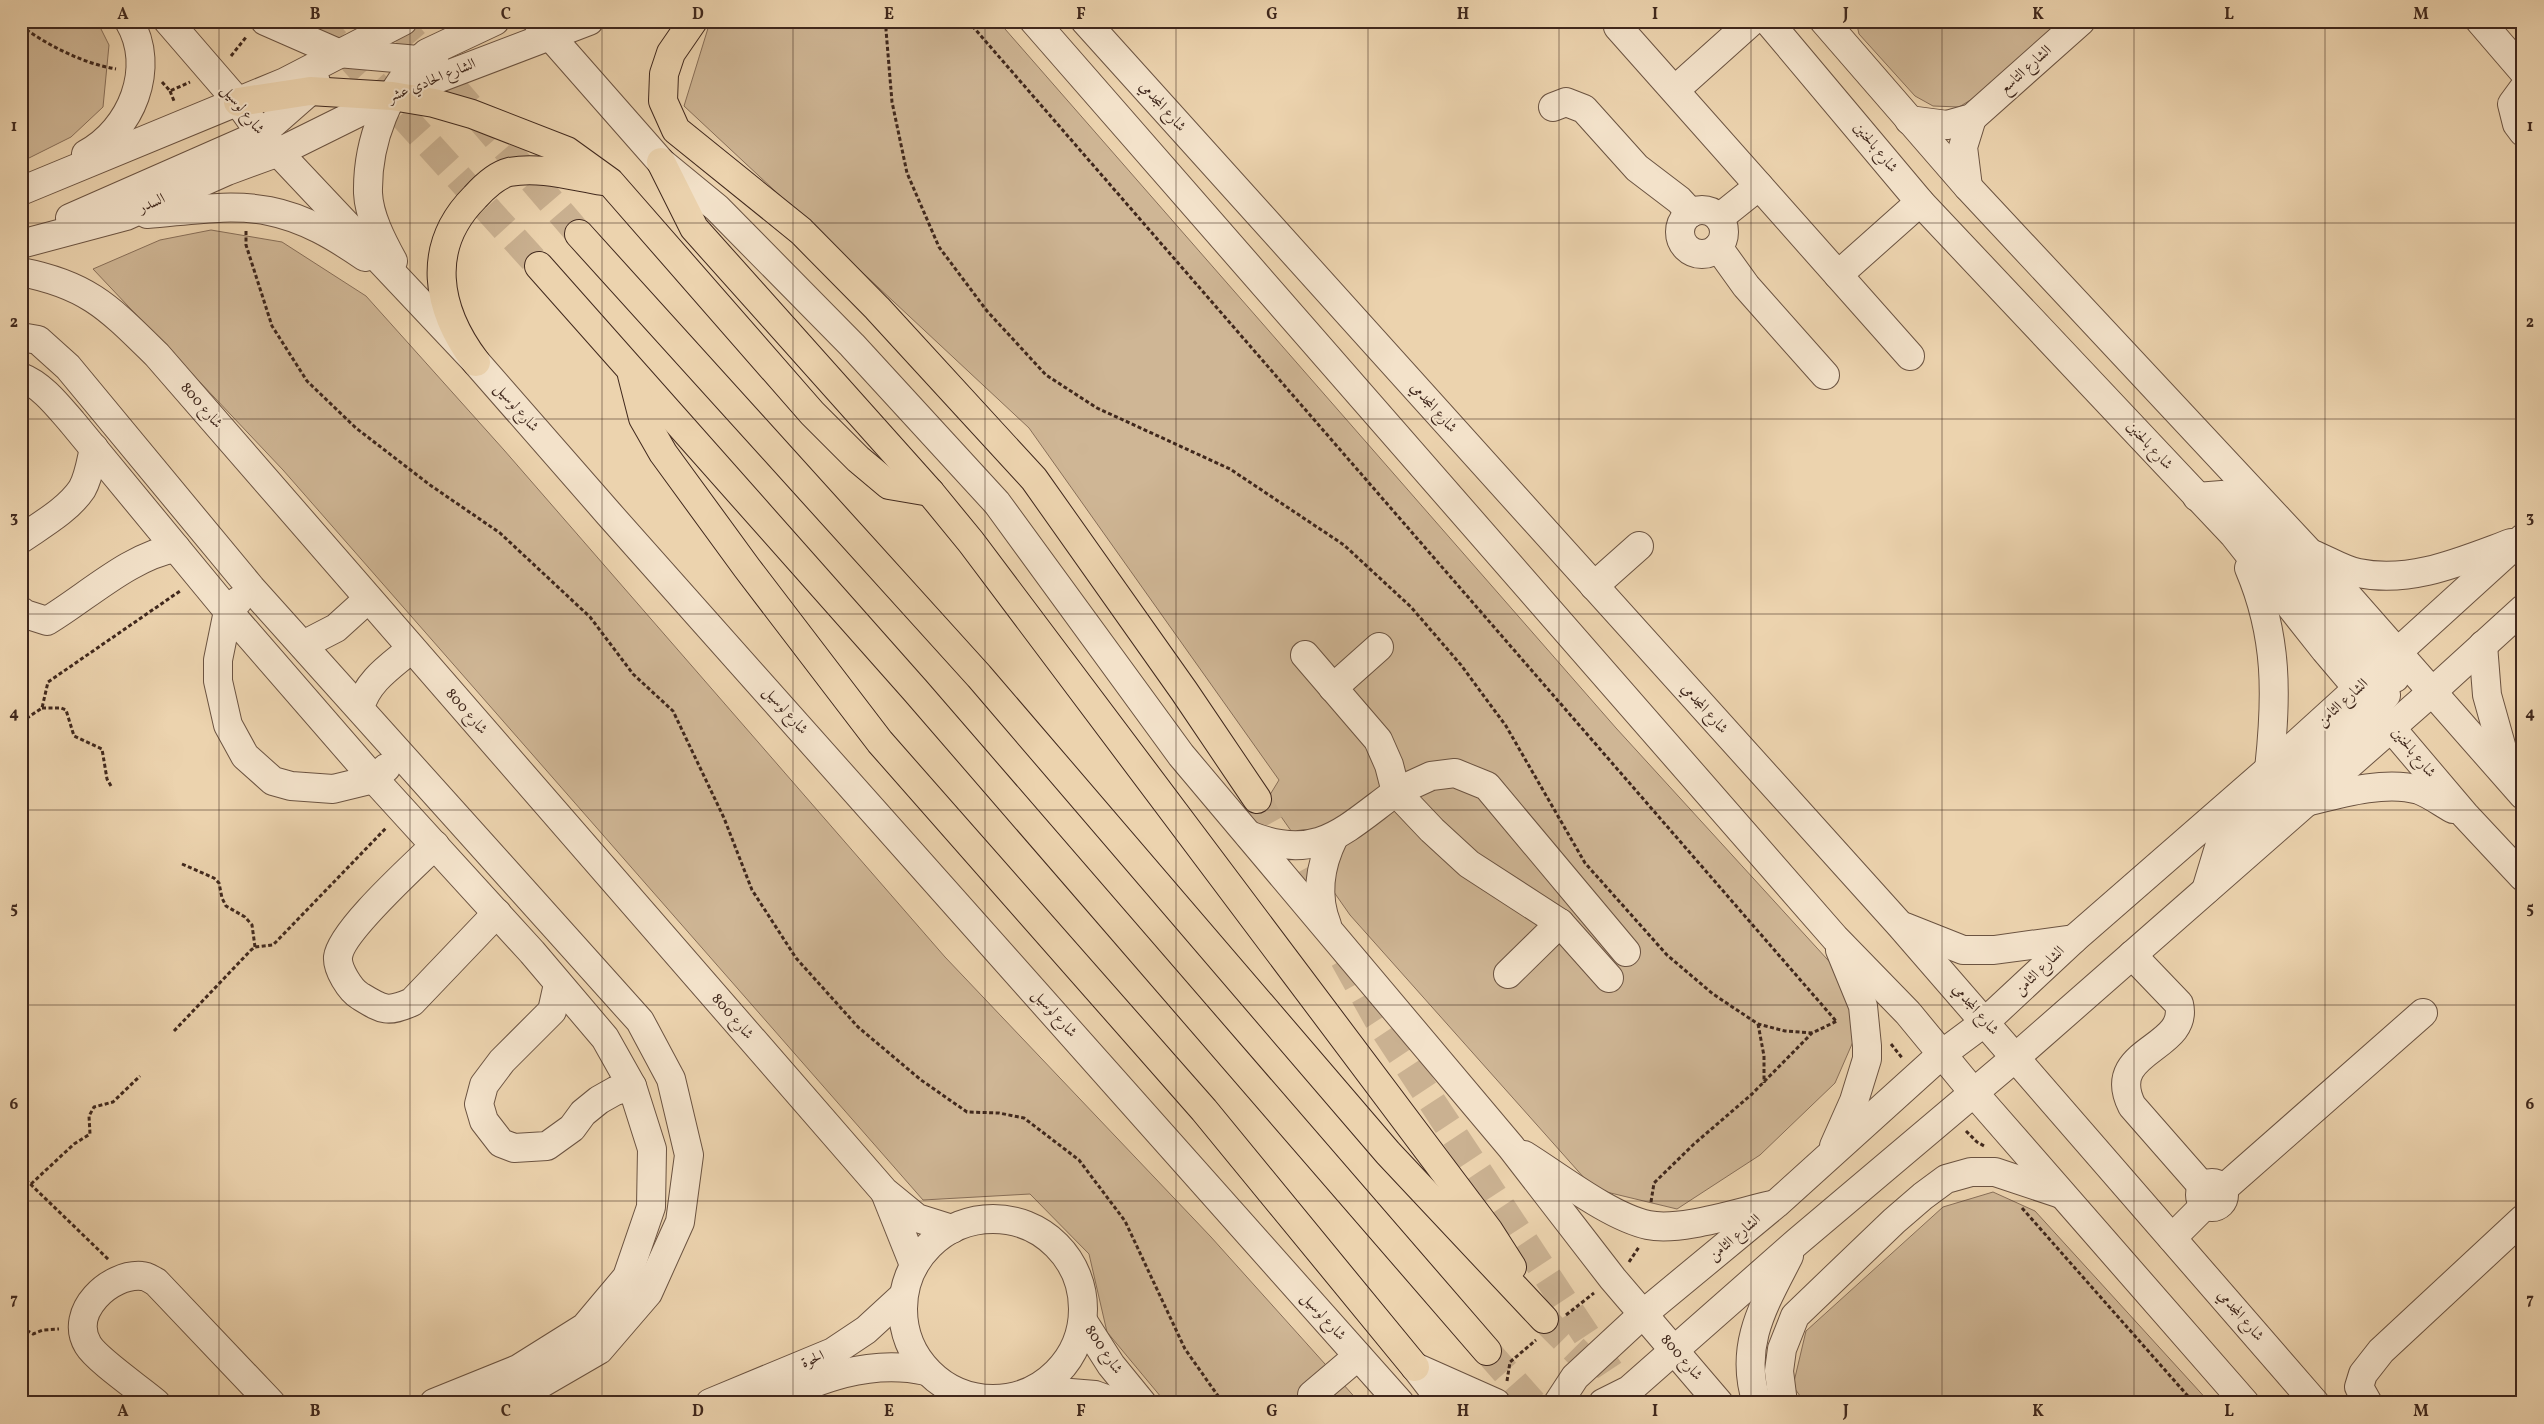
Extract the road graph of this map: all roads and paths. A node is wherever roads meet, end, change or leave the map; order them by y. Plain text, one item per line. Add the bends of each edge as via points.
1 (129, 21) edge
2 (168, 21) edge
3 (265, 21) edge
4 (366, 21) edge
5 (403, 21) edge
6 (495, 21) edge
7 (589, 21) edge
8 (693, 21) edge
9 (887, 21) edge
10 (968, 21) edge
11 (1034, 21) edge
12 (1085, 21) edge
13 (1752, 21) edge
14 (1768, 21) edge
15 (1824, 21) edge
16 (2080, 21) edge
17 (2480, 21) edge
18 (21, 26) edge
19 (1618, 27) dead end
20 (543, 28) edge
21 (1842, 32) edge
22 (338, 53) junction
23 (418, 60) junction
24 (2523, 71) edge
25 (141, 74) junction
26 (1674, 90) junction
27 (2523, 90) edge
28 (310, 91) junction
29 (392, 96) junction
30 (238, 102) junction
31 (1553, 107) dead end
32 (1972, 118) junction
33 (1909, 120) junction
34 (2523, 132) edge
35 (270, 143) junction
36 (661, 162) junction
37 (610, 182) junction
38 (1759, 186) junction
39 (1968, 187) junction
40 (21, 190) edge
41 (1920, 202) junction
42 (245, 208) junction
43 (1691, 213) junction
44 (126, 216) junction
45 (1719, 218) junction
46 (579, 234) tunnel mouth
47 (21, 244) edge
48 (1718, 247) junction
49 (539, 266) tunnel mouth
50 (21, 272) edge
51 (1838, 275) junction
52 (405, 284) junction
53 (21, 337) edge
54 (1910, 356) dead end
55 (476, 362) junction
56 (631, 371) junction
57 (1825, 375) dead end
58 (21, 377) edge
59 (96, 402) junction
60 (72, 422) junction
61 (94, 448) junction
62 (930, 492) junction
63 (2198, 498) junction
64 (2234, 535) junction
65 (21, 539) edge
66 (1639, 546) dead end
67 (2522, 547) edge
68 (176, 548) junction
69 (2310, 553) junction
70 (201, 577) junction
71 (1594, 586) junction
72 (251, 588) junction
73 (368, 599) junction
74 (2523, 609) edge
75 (21, 611) edge
76 (228, 611) junction
77 (303, 645) junction
78 (2483, 645) junction
79 (1379, 647) dead end
80 (411, 650) junction
81 (1304, 655) dead end
82 (1333, 688) junction
83 (2396, 688) junction
84 (42, 708) junction
85 (360, 708) junction
86 (21, 722) edge
87 (402, 754) junction
88 (2269, 769) junction
89 (374, 779) junction
90 (111, 786) dead end
91 (2518, 789) edge
92 (1396, 792) junction
93 (1257, 799) tunnel mouth
94 (2304, 803) junction
95 (404, 810) junction
96 (2465, 814) junction
97 (2523, 818) edge
98 (1249, 834) junction
99 (1334, 837) junction
100 (435, 845) junction
101 (182, 864) dead end
102 (2523, 877) edge
103 (2206, 890) junction
104 (497, 913) junction
105 (1560, 923) junction
106 (1900, 926) junction
107 (559, 929) junction
108 (1330, 933) junction
109 (1834, 938) junction
110 (2074, 938) junction
111 (255, 947) junction
112 (532, 952) junction
113 (1626, 952) dead end
114 (2132, 955) junction
115 (1508, 974) dead end
116 (1609, 978) dead end
117 (558, 984) junction
118 (2423, 1013) dead end
119 (1836, 1021) junction
120 (1985, 1022) junction
121 (1758, 1024) junction
122 (1866, 1025) junction
123 (174, 1031) dead end
124 (1812, 1033) junction
125 (1942, 1054) junction
126 (2016, 1057) junction
127 (140, 1076) dead end
128 (1764, 1083) junction
129 (632, 1086) junction
130 (1974, 1093) junction
131 (1511, 1147) junction
132 (1831, 1154) junction
133 (21, 1175) edge
134 (31, 1184) junction
135 (884, 1191) junction
136 (2062, 1194) junction
137 (2210, 1194) junction
138 (1776, 1204) junction
139 (2018, 1206) dead end
140 (2523, 1219) edge
141 (1648, 1225) junction
142 (952, 1229) junction
143 (2172, 1238) junction
144 (1797, 1242) junction
145 (914, 1265) junction
146 (128, 1278) junction
147 (1613, 1279) junction
148 (903, 1296) junction
149 (1643, 1314) junction
150 (1083, 1321) junction
151 (1543, 1321) junction
152 (84, 1326) junction
153 (21, 1327) edge
154 (1487, 1351) tunnel mouth
155 (1675, 1351) junction
156 (1358, 1356) junction
157 (1415, 1367) junction
158 (926, 1371) junction
159 (1034, 1390) junction
160 (813, 1392) edge
161 (1312, 1395) dead end
162 (1501, 1395) edge
163 (1391, 1396) edge
164 (771, 1402) edge
165 (156, 1403) edge
166 (272, 1403) edge
167 (434, 1403) edge
168 (502, 1403) edge
169 (710, 1403) edge
170 (1117, 1403) edge
171 (1142, 1403) edge
172 (1223, 1403) edge
173 (1444, 1403) edge
174 (1558, 1403) edge
175 (1602, 1403) edge
176 (1719, 1403) edge
177 (1757, 1403) edge
178 (1783, 1403) edge
179 (2194, 1403) edge
180 (2245, 1403) edge
181 (2315, 1403) edge
182 (2368, 1403) edge

1 - 25 street via 140,47
2 - 30 street, شارع لوسيل
3 - 22 street
4 - 22 street
5 - 22 street
6 - 23 street
7 - 20 street, الشارع الحادي عشر
8 - 93 highway via 671,53 664,74 663,101 676,130 801,231 877,308 1034,479
9 - 121 path via 892,102 907,173 939,247 987,311 1046,375 1097,408 1230,469 1351,552 1411,607 1461,665 1506,726 1585,863 1667,955 1713,994
10 - 119 path
11 - 109 street
12 - 71 street, شارع المجدمي
13 - 26 street
14 - 41 street, شارع بالحنين
15 - 21 street, شارع بالحنين
16 - 32 street, الشارع التاسع
17 - 24 street
18 - 25 path via 40,39 97,65
19 - 26 street
20 - 23 street via 439,58
20 - 29 street, الشارع الحادي عشر
20 - 36 street
21 - 33 street, شارع بالحنين
22 - 23 street
22 - 28 street
22 - 30 street via 285,82
23 - 29 street
25 - 40 street via 135,98 114,131 96,149
26 - 38 street
27 - 34 street via 2512,104 2517,124
28 - 29 highway
28 - 30 highway
28 - 35 street
29 - 35 street, الشارع الحادي عشر
29 - 37 highway via 472,114 519,130 567,151
29 - 52 street via 374,139 368,194 383,242
30 - 35 street, شارع لوسيل
30 - 40 street
31 - 43 street via 1566,102 1584,109 1637,168
32 - 33 street, الشارع التاسع via 1947,124
32 - 39 street via 1963,147
33 - 39 street, شارع بالحنين
35 - 44 street, السدر via 227,171
35 - 47 street via 220,154 96,205
35 - 52 street, شارع لوسيل
36 - 62 highway via 694,228
36 - 98 street via 717,208 852,345 997,503 1181,755
37 - 55 highway via 541,169 507,173 484,187 463,209 450,232 440,261 442,291 456,332
37 - 62 highway via 812,413 858,458 889,485
38 - 45 street
38 - 51 street
39 - 69 street, شارع بالحنين
41 - 51 street
41 - 63 street, شارع بالحنين
42 - 44 street
42 - 52 street via 269,211 313,226
42 - 172 path via 246,245 272,326 307,381 356,428 430,486 500,533 590,616 633,674 673,710 724,818 752,890 796,958 858,1027 967,1112 1024,1118 1079,1160 1125,1221 1185,1349
43 - 45 street via 1706,211
43 - 48 street via 1680,230 1687,248 1700,254
44 - 47 street, السدر
45 - 48 street via 1724,233
46 - 151 highway via 979,676 1388,1153
48 - 57 street via 1746,286
49 - 56 highway
50 - 73 street, شارع 800 via 73,286 107,306 157,355
51 - 54 street
52 - 55 street, شارع لوسيل
53 - 59 street via 38,340 68,366
55 - 156 street, شارع لوسيل
56 - 154 highway via 915,690
56 - 157 highway via 643,418 663,453 880,742 1204,1110
58 - 60 street via 50,397
59 - 60 street
59 - 72 street
60 - 61 street
61 - 65 street via 82,489 49,520
61 - 68 street
62 - 151 highway via 1018,601 1489,1231
63 - 64 street, شارع بالحنين
63 - 83 street via 2222,495
64 - 83 street, شارع بالحنين via 2325,650
64 - 88 street via 2261,597 2272,644 2275,716
66 - 71 street
67 - 69 street via 2422,573 2390,576 2357,572
67 - 83 street, الشارع الثامن
68 - 70 street
68 - 75 street via 140,558 47,621
69 - 83 street, شارع بالحنين
70 - 76 street
70 - 84 path via 48,682
71 - 106 street, شارع المجدمي
72 - 76 street
72 - 77 street
73 - 77 street via 336,628
73 - 80 street, شارع 800
74 - 78 street, الشارع الثامن
76 - 89 street
76 - 89 street via 218,660 218,681 228,725 245,756 272,781 291,786 333,788
77 - 85 street
78 - 83 street, الشارع الثامن
78 - 91 street via 2487,696 2497,737
79 - 82 street
80 - 85 street via 377,678 362,698
80 - 135 street, شارع 800
81 - 82 street
82 - 92 street via 1378,740 1389,764
83 - 88 street, الشارع الثامن
83 - 91 street, شارع بالحنين
83 - 94 street, الشارع الثامن
83 - 96 street, شارع بالحنين
83 - 97 street
83 - 103 street via 2220,844
84 - 86 path
84 - 90 path via 66,710 74,736 102,749
85 - 87 street
87 - 89 street
87 - 107 street
88 - 110 street, الشارع الثامن
89 - 95 street
92 - 99 street
92 - 105 street via 1469,864
92 - 113 street via 1431,776 1455,773 1487,786
94 - 96 street via 2346,791 2381,787 2418,790
94 - 103 street, الشارع الثامن
95 - 100 street
95 - 111 path via 273,945
96 - 102 street, شارع بالحنين
98 - 99 street via 1291,846
98 - 108 street
99 - 108 street via 1323,864 1320,892
100 - 104 street
100 - 104 street via 347,935 338,958 342,974 356,994 382,1010 395,1010 412,1002
101 - 111 path via 219,883 226,906 252,925
103 - 114 street, الشارع الثامن
104 - 112 street
105 - 115 street
105 - 116 street
106 - 110 street via 1964,950 2014,948
106 - 120 street, شارع المجدمي
107 - 112 street
107 - 168 street via 640,1021 671,1079 688,1155 686,1174 680,1222 648,1293 599,1350
108 - 131 street
109 - 122 street via 1863,1006
109 - 125 street via 1908,1013
110 - 120 street, الشارع الثامن
111 - 123 path
112 - 117 street
114 - 126 street, الشارع الثامن
114 - 137 street via 2179,1004 2182,1014 2172,1032 2133,1064 2126,1080 2128,1098
117 - 129 street via 605,1038
117 - 129 street via 552,1011 502,1061 484,1085 479,1104 484,1121 500,1142 514,1148 547,1146 560,1138 599,1100
118 - 137 street
119 - 122 path
119 - 124 path
120 - 125 street, الشارع الثامن
120 - 126 street, شارع المجدمي
121 - 124 path
121 - 128 path via 1764,1056
122 - 132 street via 1867,1059 1854,1101
124 - 128 path
125 - 130 street
125 - 132 street, الشارع الثامن
126 - 130 street, الشارع الثامن
126 - 143 street, شارع المجدمي
127 - 134 path via 113,1102 94,1106 89,1116 90,1134 74,1144
128 - 141 path via 1654,1183
129 - 167 street via 652,1148 651,1206 627,1277 586,1327 518,1369
130 - 136 street
130 - 144 street, الشارع الثامن
131 - 141 street via 1615,1212
131 - 147 street
132 - 138 street, الشارع الثامن
133 - 134 path
134 - 146 path
135 - 142 street, شارع 800 via 917,1218
135 - 145 street, شارع 800
136 - 178 street via 1995,1172 1971,1172 1946,1180 1923,1196 1795,1316 1782,1349 1779,1370
136 - 180 street
137 - 143 street
138 - 141 street via 1675,1226
138 - 149 street, الشارع الثامن
139 - 179 path
140 - 182 street via 2381,1351 2363,1374 2359,1387
141 - 147 path via 1635,1255
142 - 145 street via 937,1238
142 - 150 street via 976,1221 1000,1219 1024,1224 1045,1236 1063,1252 1076,1273 1083,1296
143 - 181 street, شارع المجدمي
144 - 155 street, الشارع الثامن
144 - 177 street via 1762,1308 1752,1340 1749,1361
145 - 148 street
146 - 152 street via 110,1284 98,1294 86,1311
146 - 166 street via 144,1276 156,1282
147 - 149 street
147 - 151 path
148 - 158 street via 903,1323 910,1348
148 - 169 street, الحوة via 866,1330 833,1352
149 - 155 street, شارع 800
149 - 174 street, الشارع الثامن via 1575,1377
150 - 159 street via 1074,1349 1063,1365
150 - 171 street, شارع 800
151 - 162 path via 1510,1362
152 - 153 path via 42,1330 33,1334
152 - 165 street via 88,1344
155 - 175 street, الشارع الثامن via 1629,1390
155 - 176 street, شارع 800
156 - 161 street
156 - 163 street, شارع لوسيل
157 - 162 street
157 - 173 street
158 - 159 street via 949,1389 976,1398 1006,1399
158 - 160 street, الحوة via 898,1366 869,1367 841,1373
159 - 170 street, شارع 800 via 1095,1395
160 - 164 street, الحوة

